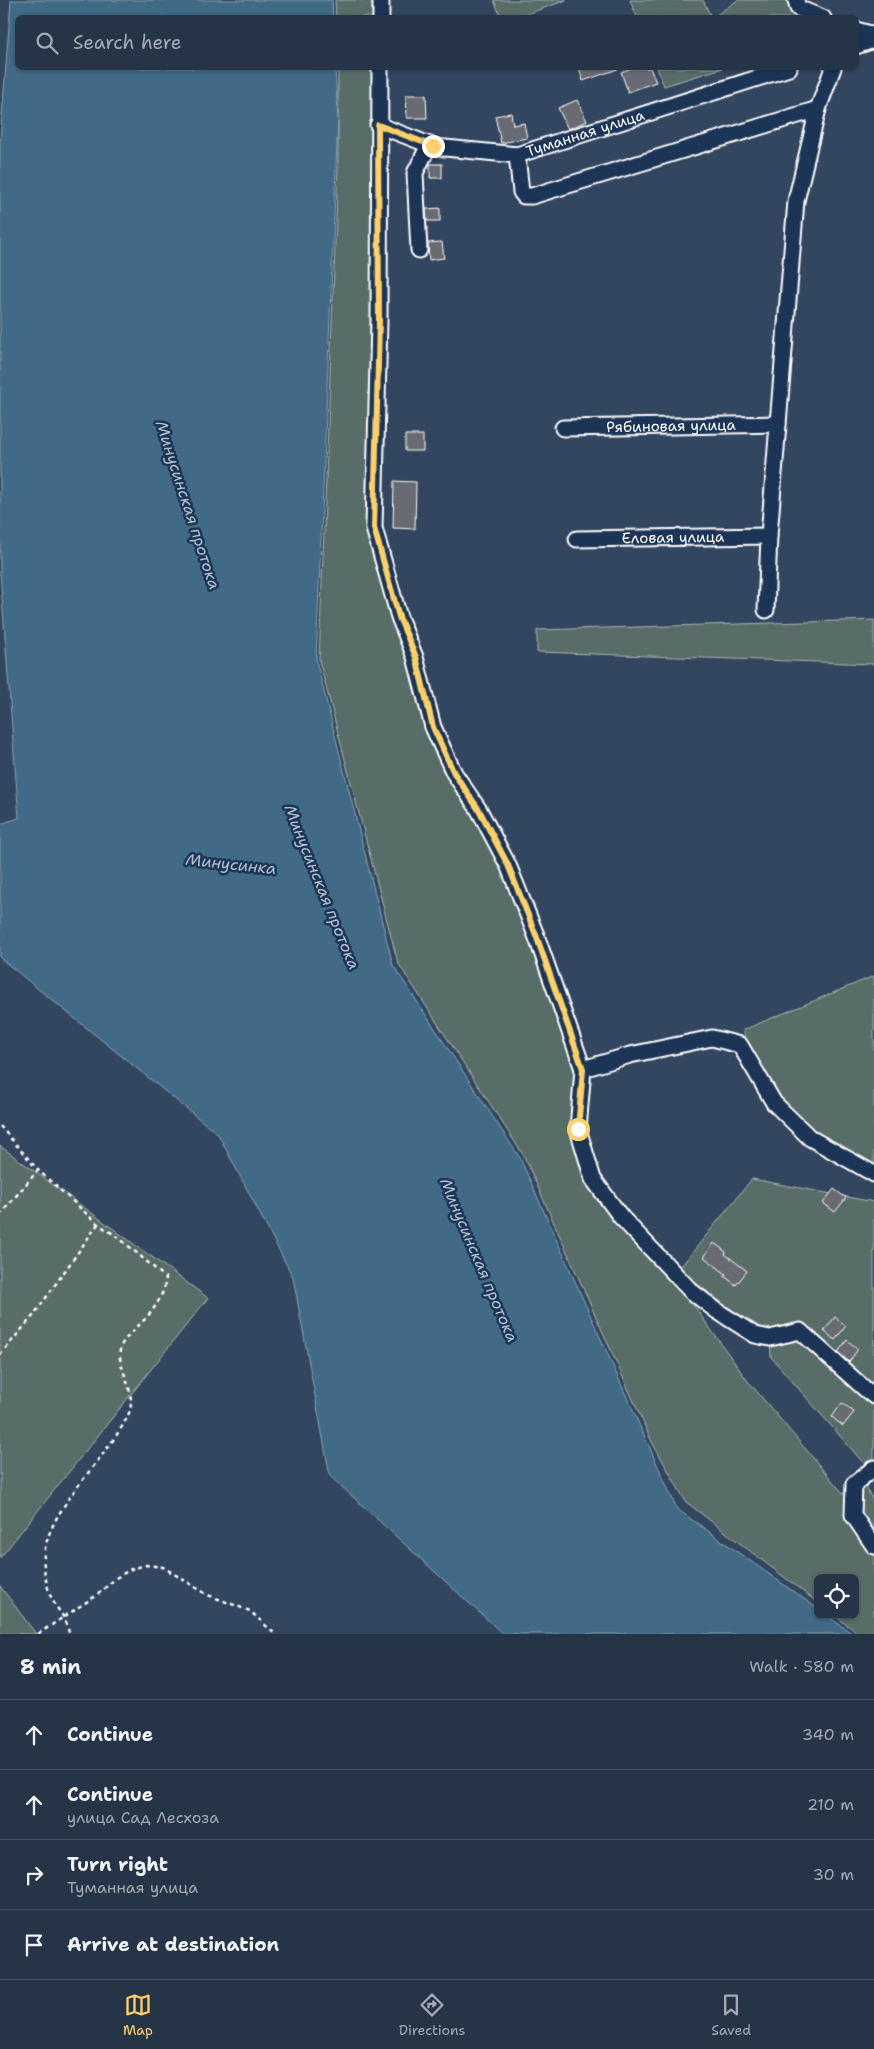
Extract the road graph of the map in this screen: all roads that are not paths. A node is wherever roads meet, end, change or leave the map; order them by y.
1 (381, 0) edge
2 (794, 3) edge
3 (381, 15) edge
4 (817, 15) edge
5 (859, 31) edge
6 (874, 35) edge
7 (874, 40) edge
8 (859, 45) edge
9 (380, 70) edge
10 (783, 70) edge
11 (832, 70) edge
12 (818, 109) junction
13 (378, 125) junction
14 (433, 146) junction
15 (517, 155) junction
16 (419, 250) dead end
17 (778, 424) junction
18 (563, 428) dead end
19 (769, 536) junction
20 (577, 539) dead end
21 (766, 610) dead end
22 (583, 1069) junction
23 (874, 1174) edge
24 (874, 1396) edge
25 (874, 1468) edge
26 (874, 1546) edge

1 - 3 street
2 - 4 street
5 - 6 street
7 - 8 street
9 - 13 street
10 - 15 street, Туманная улица
11 - 12 street
12 - 15 street
12 - 17 street
13 - 14 street, Туманная улица
13 - 22 street
14 - 15 street, Туманная улица
14 - 16 street
17 - 18 street, Рябиновая улица
17 - 19 street
19 - 20 street, Еловая улица
19 - 21 street
22 - 23 street
22 - 24 street
25 - 26 street

